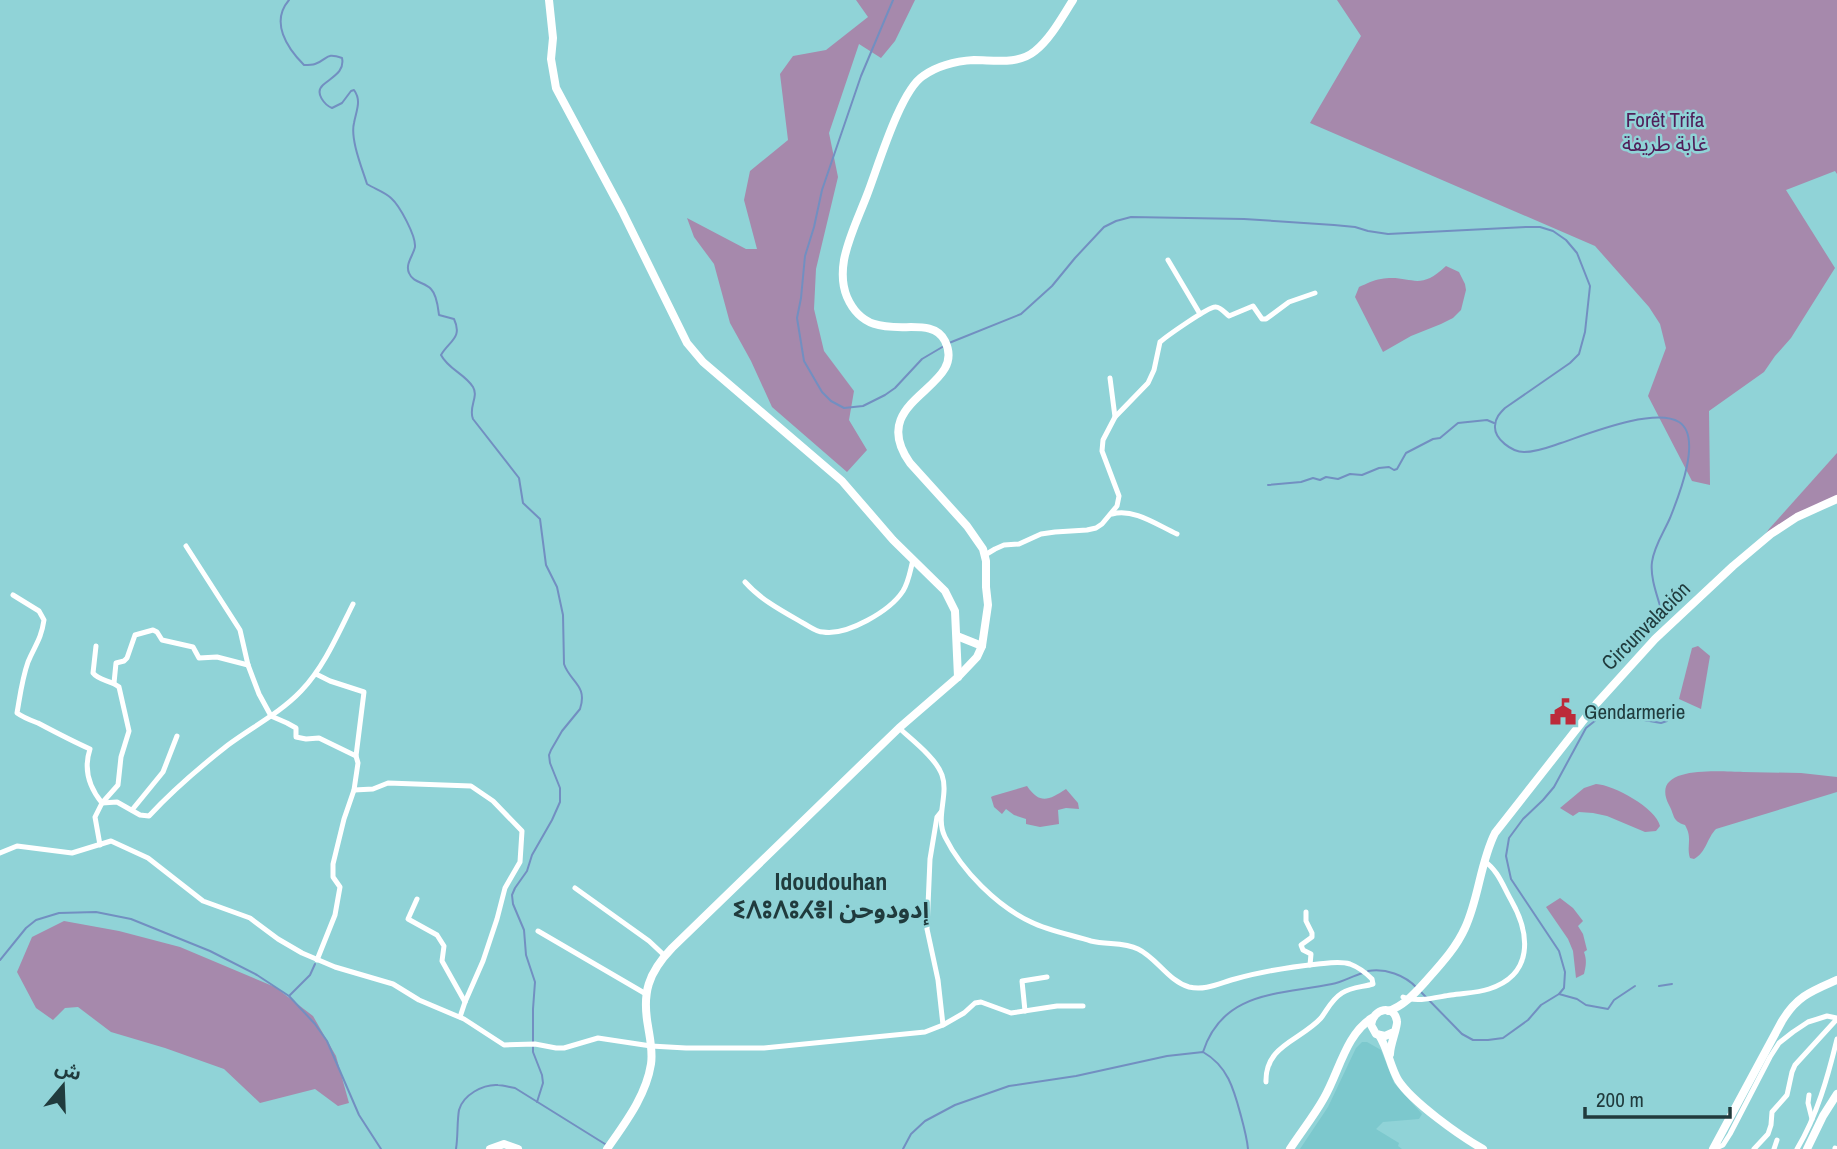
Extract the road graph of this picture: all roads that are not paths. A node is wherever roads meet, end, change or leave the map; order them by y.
1 (549, 0) edge
2 (1073, 0) edge
3 (1168, 260) dead end
4 (1315, 293) dead end
5 (1200, 314) junction
6 (1110, 378) dead end
7 (1115, 417) junction
8 (1837, 499) edge
9 (1109, 515) junction
10 (1177, 534) dead end
11 (186, 546) dead end
12 (985, 555) junction
13 (913, 560) junction
14 (746, 582) dead end
15 (13, 595) dead end
16 (353, 604) dead end
17 (957, 636) junction
18 (96, 646) dead end
19 (982, 646) junction
20 (248, 665) junction
21 (316, 674) junction
22 (958, 677) junction
23 (114, 683) junction
24 (271, 716) junction
25 (899, 727) junction
26 (177, 736) dead end
27 (356, 756) junction
28 (354, 790) junction
29 (102, 803) junction
30 (132, 810) junction
31 (941, 812) junction
32 (100, 845) junction
33 (0, 853) edge
34 (1484, 860) junction
35 (575, 888) dead end
36 (417, 899) dead end
37 (1306, 912) dead end
38 (538, 931) dead end
39 (665, 956) junction
40 (317, 960) junction
41 (1310, 965) junction
42 (1047, 977) dead end
43 (1837, 980) edge
44 (646, 994) junction
45 (465, 1002) junction
46 (1404, 1002) junction
47 (1083, 1006) dead end
48 (1026, 1011) junction
49 (1388, 1011) junction
50 (460, 1017) junction
51 (1372, 1018) junction
52 (1837, 1018) edge
53 (943, 1025) junction
54 (1395, 1028) junction
55 (1377, 1034) junction
56 (1837, 1039) edge
57 (651, 1045) junction
58 (1347, 1051) junction
59 (1390, 1057) junction
60 (1837, 1058) edge
61 (1830, 1067) junction
62 (1266, 1082) dead end
63 (1837, 1094) edge
64 (1809, 1095) dead end
65 (1812, 1118) junction
66 (1777, 1140) dead end
67 (490, 1149) edge
68 (518, 1149) edge
69 (607, 1149) edge
70 (1290, 1149) edge
71 (1483, 1149) edge
72 (1714, 1149) edge
73 (1754, 1149) edge
74 (1775, 1149) edge
75 (1797, 1149) edge
76 (1807, 1149) edge

1 - 13 street
2 - 12 street
3 - 5 street
4 - 5 street
5 - 7 street
6 - 7 street
7 - 9 street
8 - 34 street, Circunvalación
9 - 10 street
9 - 12 street
11 - 20 street
12 - 19 street
13 - 14 street
13 - 17 street
15 - 29 street
16 - 21 street
17 - 19 street
17 - 22 street
18 - 23 street
19 - 22 street
20 - 23 street
20 - 24 street
21 - 24 street
21 - 27 street
22 - 25 street
23 - 29 street
24 - 27 street
24 - 30 street
25 - 31 street
25 - 39 street
26 - 30 street
27 - 28 street
28 - 40 street
28 - 45 street
29 - 30 street
29 - 32 street
31 - 41 street
31 - 53 street
32 - 33 street
32 - 40 street
34 - 46 street, Circunvalación
34 - 46 street
35 - 39 street
36 - 45 street
37 - 41 street
38 - 44 street
39 - 44 street
40 - 50 street
41 - 62 street
42 - 48 street
43 - 72 street
44 - 57 street
45 - 50 street
46 - 49 street
46 - 54 street
47 - 48 street
48 - 53 street
49 - 51 street
49 - 54 street
50 - 57 street
51 - 55 street
51 - 58 street
52 - 72 street
52 - 73 street
53 - 57 street
54 - 55 street
54 - 59 street
55 - 58 street
55 - 59 street
56 - 61 street
57 - 69 street
58 - 70 street
59 - 71 street
60 - 61 street
61 - 65 street
63 - 76 street
64 - 65 street
65 - 75 street
66 - 74 street
67 - 68 street

